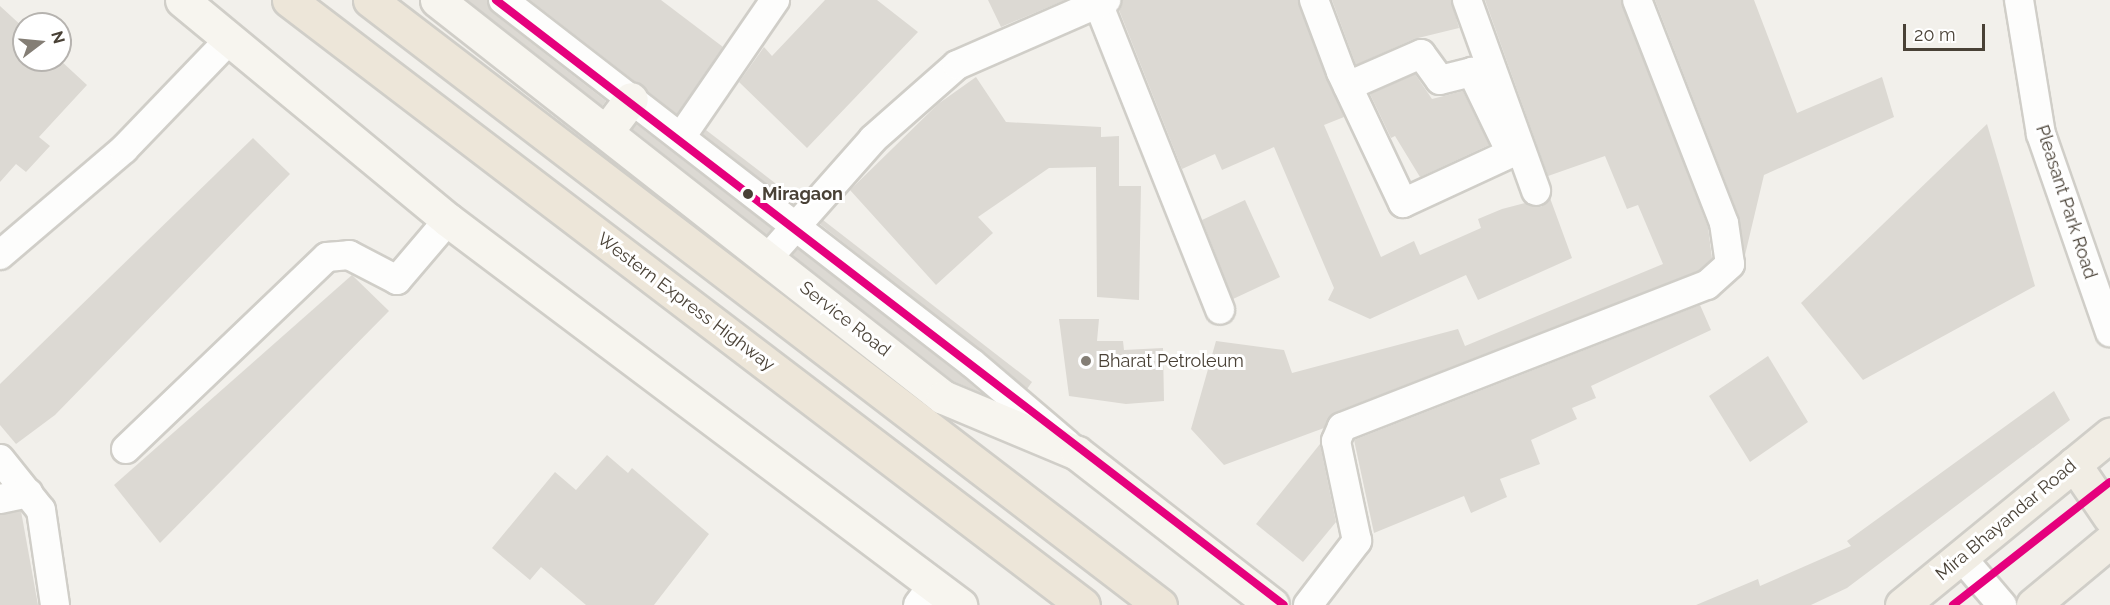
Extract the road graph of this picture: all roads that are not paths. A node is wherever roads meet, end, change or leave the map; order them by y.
1 (182, 0) edge
2 (289, 0) edge
3 (370, 0) edge
4 (437, 0) edge
5 (503, 0) edge
6 (775, 0) edge
7 (1314, 0) edge
8 (1467, 0) edge
9 (1637, 0) edge
10 (2019, 0) edge
11 (1102, 2) edge
12 (230, 39) junction
13 (1348, 86) junction
14 (631, 99) junction
15 (606, 132) junction
16 (681, 137) junction
17 (1536, 191) dead end
18 (448, 220) junction
19 (796, 225) junction
20 (0, 255) edge
21 (767, 259) junction
22 (1220, 310) dead end
23 (2110, 332) edge
24 (2110, 435) edge
25 (126, 449) dead end
26 (1077, 453) junction
27 (0, 459) edge
28 (2074, 464) junction
29 (28, 493) junction
30 (0, 499) edge
31 (2110, 517) edge
32 (2110, 542) edge
33 (1962, 558) junction
34 (926, 595) edge
35 (55, 605) edge
36 (960, 605) edge
37 (1083, 605) edge
38 (1160, 605) edge
39 (1272, 605) edge
40 (1308, 605) edge
41 (1902, 605) edge
42 (2002, 605) edge
43 (2033, 605) edge

1 - 12 main road
2 - 37 highway, Western Express Highway
3 - 38 highway
4 - 15 main road, Service Road
5 - 14 street
6 - 16 street
7 - 13 street
8 - 17 street
9 - 40 street
10 - 23 street, Pleasant Park Road
11 - 19 street
11 - 22 street
12 - 18 main road
12 - 20 street
13 - 13 street
14 - 15 main road
14 - 16 street
15 - 21 main road, Service Road
16 - 19 street
18 - 25 street
18 - 34 main road
19 - 21 street
19 - 26 street
21 - 26 main road, Service Road
24 - 28 main road, Mira Bhayandar Road
26 - 39 main road, Service Road
27 - 29 street
28 - 31 main road
28 - 33 main road, Mira Bhayandar Road
29 - 30 street
29 - 35 street
32 - 43 main road
33 - 41 main road, Mira Bhayandar Road
33 - 42 street
34 - 36 main road

